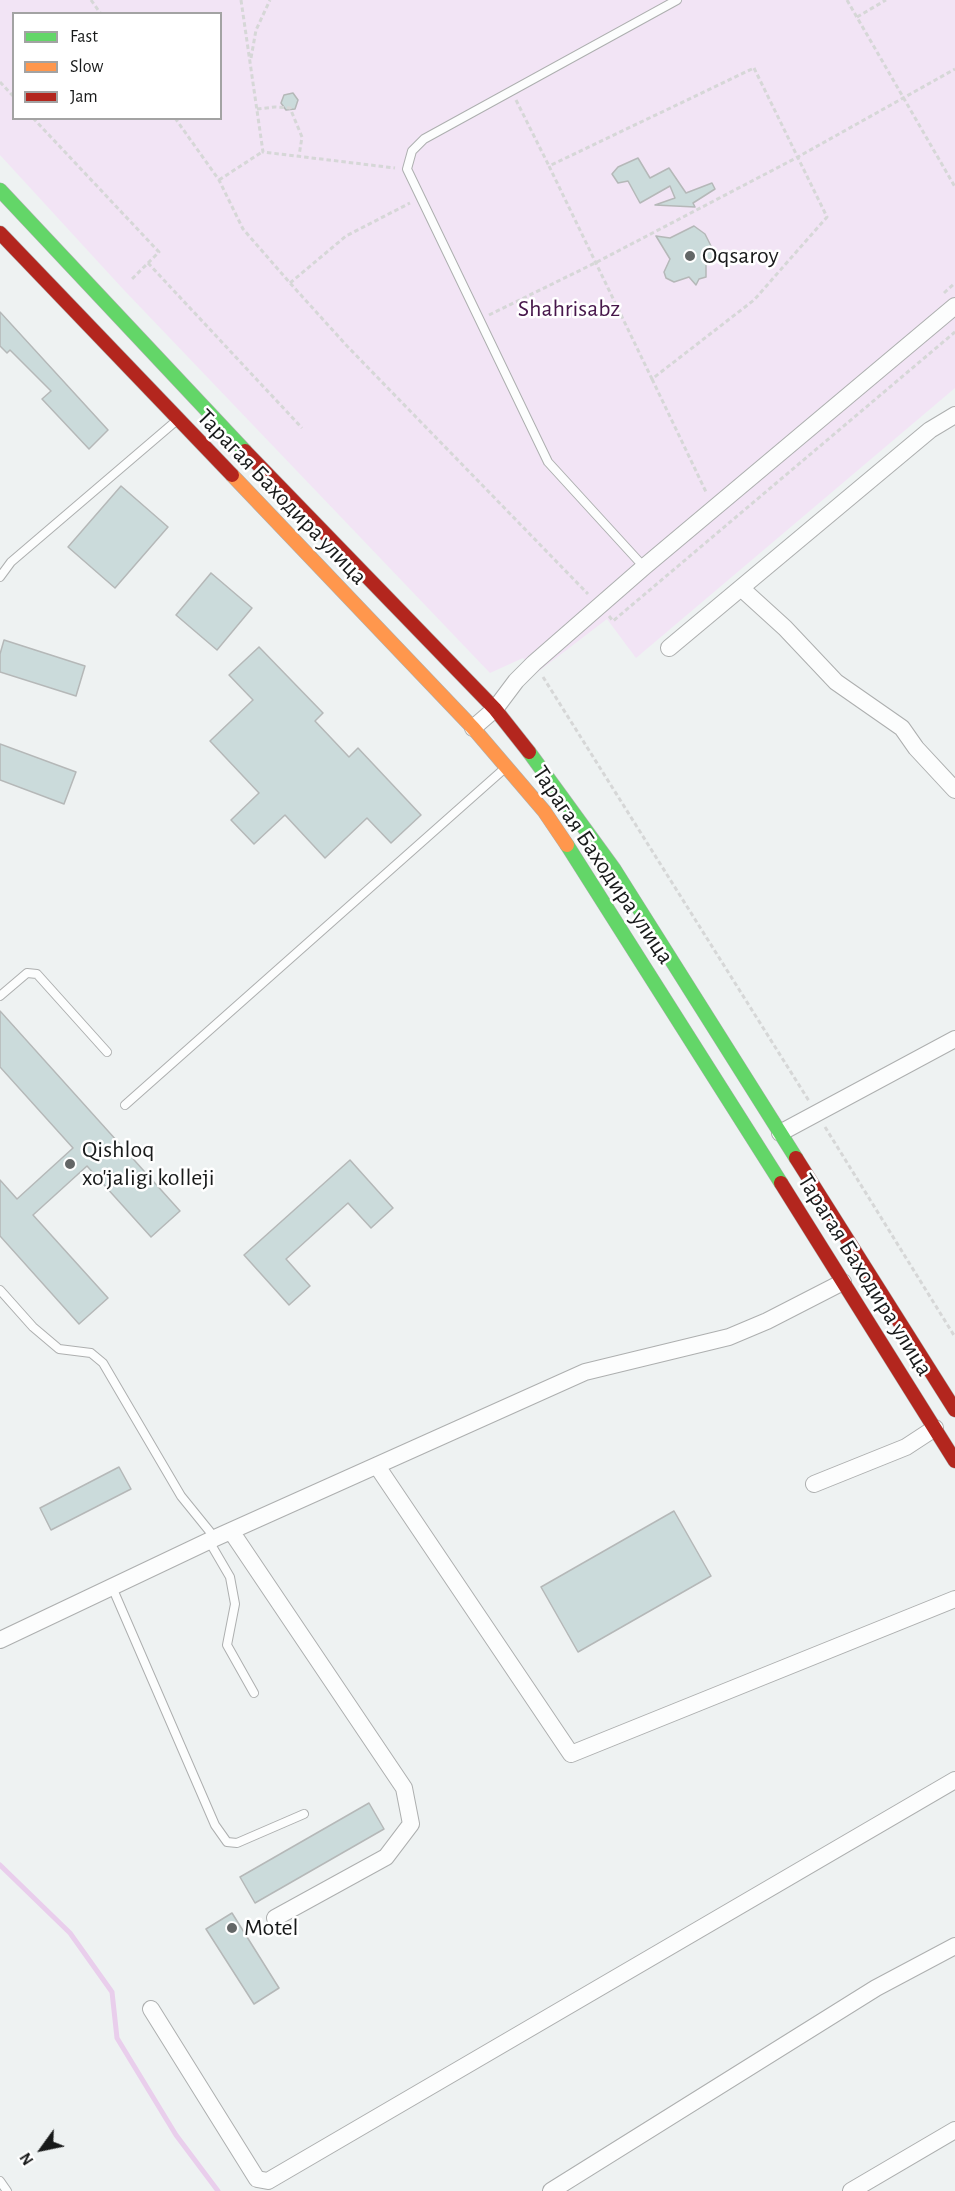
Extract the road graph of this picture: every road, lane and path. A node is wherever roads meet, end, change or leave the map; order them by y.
1 (241, 0) edge
2 (270, 0) edge
3 (677, 0) edge
4 (847, 0) edge
5 (886, 0) edge
6 (857, 17) junction
7 (250, 61) junction
8 (955, 69) edge
9 (0, 82) edge
10 (512, 90) junction
11 (12, 95) edge
12 (902, 98) junction
13 (257, 110) junction
14 (35, 120) edge
15 (176, 120) edge
16 (263, 152) junction
17 (299, 156) junction
18 (796, 158) junction
19 (549, 166) junction
20 (407, 169) junction
21 (955, 178) edge
22 (219, 180) junction
23 (950, 180) junction
24 (955, 187) edge
25 (0, 190) edge
26 (420, 198) junction
27 (0, 234) edge
28 (597, 262) junction
29 (148, 263) junction
30 (132, 279) dead end
31 (290, 283) junction
32 (955, 306) edge
33 (479, 320) junction
34 (955, 332) edge
35 (652, 379) junction
36 (955, 415) edge
37 (177, 420) junction
38 (302, 428) dead end
39 (713, 507) junction
40 (644, 567) junction
41 (0, 577) edge
42 (741, 588) junction
43 (600, 607) junction
44 (669, 648) dead end
45 (534, 663) junction
46 (495, 710) junction
47 (474, 728) junction
48 (507, 766) junction
49 (955, 790) edge
50 (0, 996) edge
51 (955, 1039) edge
52 (107, 1052) dead end
53 (125, 1105) dead end
54 (816, 1113) junction
55 (780, 1133) junction
56 (843, 1282) junction
57 (0, 1290) edge
58 (955, 1337) edge
59 (955, 1410) edge
60 (934, 1428) junction
61 (955, 1461) edge
62 (377, 1466) junction
63 (814, 1484) dead end
64 (231, 1531) junction
65 (212, 1540) junction
66 (112, 1587) junction
67 (955, 1599) edge
68 (0, 1640) edge
69 (254, 1693) dead end
70 (955, 1780) edge
71 (304, 1814) dead end
72 (275, 1918) dead end
73 (955, 1946) edge
74 (151, 2009) dead end
75 (955, 2130) edge
76 (0, 2181) edge
77 (7, 2191) edge
78 (551, 2191) edge
79 (851, 2191) edge

1 - 7 path
2 - 7 path
3 - 10 lane
4 - 6 path
5 - 6 path
6 - 12 path
7 - 13 path
8 - 12 path
9 - 11 path
10 - 19 path
10 - 20 lane
12 - 18 path
12 - 23 path
13 - 16 path
13 - 17 path
14 - 29 path
15 - 22 path
16 - 17 path
16 - 22 path
17 - 20 path
18 - 19 path
18 - 28 path
18 - 35 path
19 - 28 path
20 - 26 lane
21 - 23 path
22 - 31 path
23 - 24 path
25 - 46 main road, Тарагая Баходира улица
26 - 31 path
26 - 33 lane
27 - 37 main road, Тарагая Баходира улица
28 - 33 path
28 - 35 path
29 - 30 path
29 - 38 path
31 - 43 path
32 - 39 street
33 - 40 lane
34 - 43 path
35 - 39 path
36 - 42 street
37 - 41 lane
37 - 47 main road, Тарагая Баходира улица
39 - 40 street
40 - 43 street
42 - 44 street
42 - 49 street
43 - 45 street
45 - 46 street
45 - 54 path
46 - 47 street
46 - 55 main road, Тарагая Баходира улица
47 - 48 main road, Тарагая Баходира улица
48 - 53 lane
48 - 56 main road, Тарагая Баходира улица
50 - 52 lane
51 - 54 street
54 - 55 street
54 - 58 path
55 - 59 main road, Тарагая Баходира улица
56 - 60 main road, Тарагая Баходира улица
56 - 62 street
57 - 65 lane
60 - 61 main road, Тарагая Баходира улица
60 - 63 street
62 - 64 street
62 - 67 street
64 - 65 street
64 - 72 street
65 - 66 street
65 - 69 lane
66 - 68 street
66 - 71 lane
70 - 74 street
73 - 78 street
75 - 79 street
76 - 77 lane

